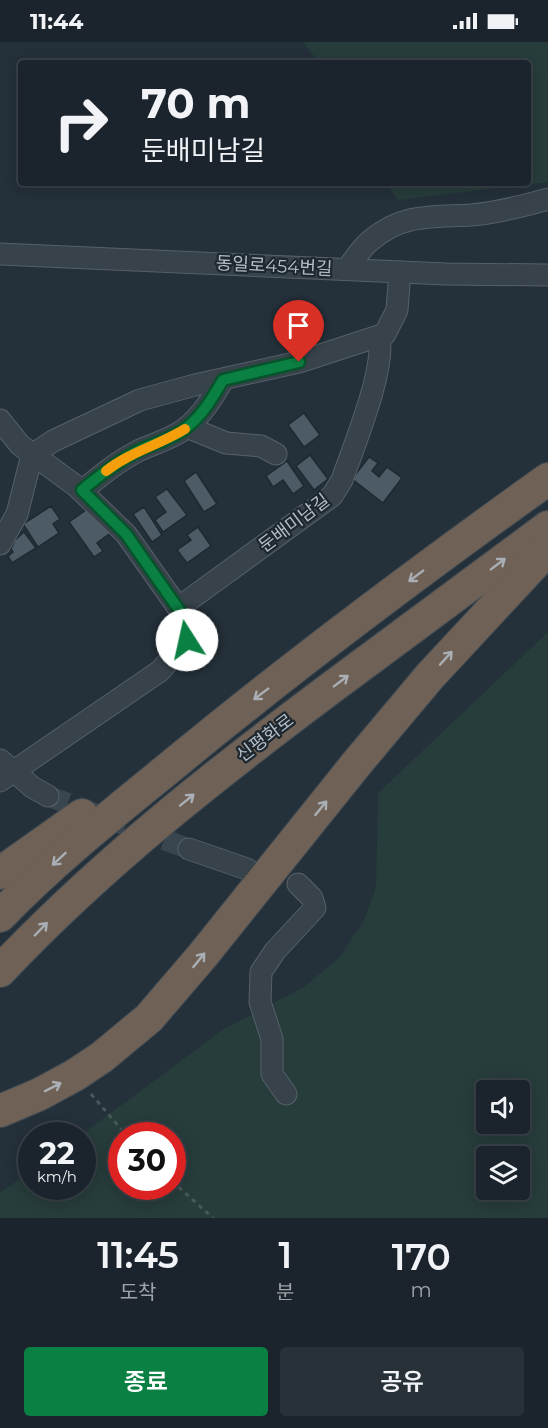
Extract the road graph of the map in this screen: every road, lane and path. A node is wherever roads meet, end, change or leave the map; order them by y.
1 (548, 198) edge
2 (0, 254) edge
3 (347, 269) junction
4 (400, 272) junction
5 (548, 274) edge
6 (379, 336) junction
7 (223, 380) junction
8 (0, 420) edge
9 (187, 428) junction
10 (276, 454) dead end
11 (32, 455) junction
12 (548, 479) edge
13 (82, 490) junction
14 (548, 527) edge
15 (0, 544) edge
16 (548, 549) edge
17 (178, 608) junction
18 (233, 715) junction
19 (5, 771) edge
20 (48, 796) tunnel mouth
21 (189, 849) tunnel mouth
22 (247, 869) dead end
23 (0, 873) edge
24 (298, 884) dead end
25 (0, 916) edge
26 (0, 971) edge
27 (75, 1075) junction
28 (286, 1094) dead end
29 (0, 1111) edge
30 (115, 1122) edge
31 (186, 1194) edge
32 (213, 1218) edge

1 - 3 street
2 - 3 street, 동일로454번길
3 - 4 street, 동일로454번길
4 - 5 street, 동일로454번길
4 - 6 street
6 - 7 street
6 - 17 street, 둔배미남길
7 - 9 street
7 - 11 street
8 - 11 street
9 - 10 street
9 - 13 street
11 - 13 street
11 - 15 street
12 -> 18 highway, 신평화로
13 - 17 street
26 -> 14 highway, 신평화로
27 -> 16 highway
17 - 19 street
18 - 23 highway
18 -> 25 highway, 신평화로
19 - 20 street
21 - 22 street
24 - 28 street
29 -> 27 highway
27 - 30 path
31 - 32 path

